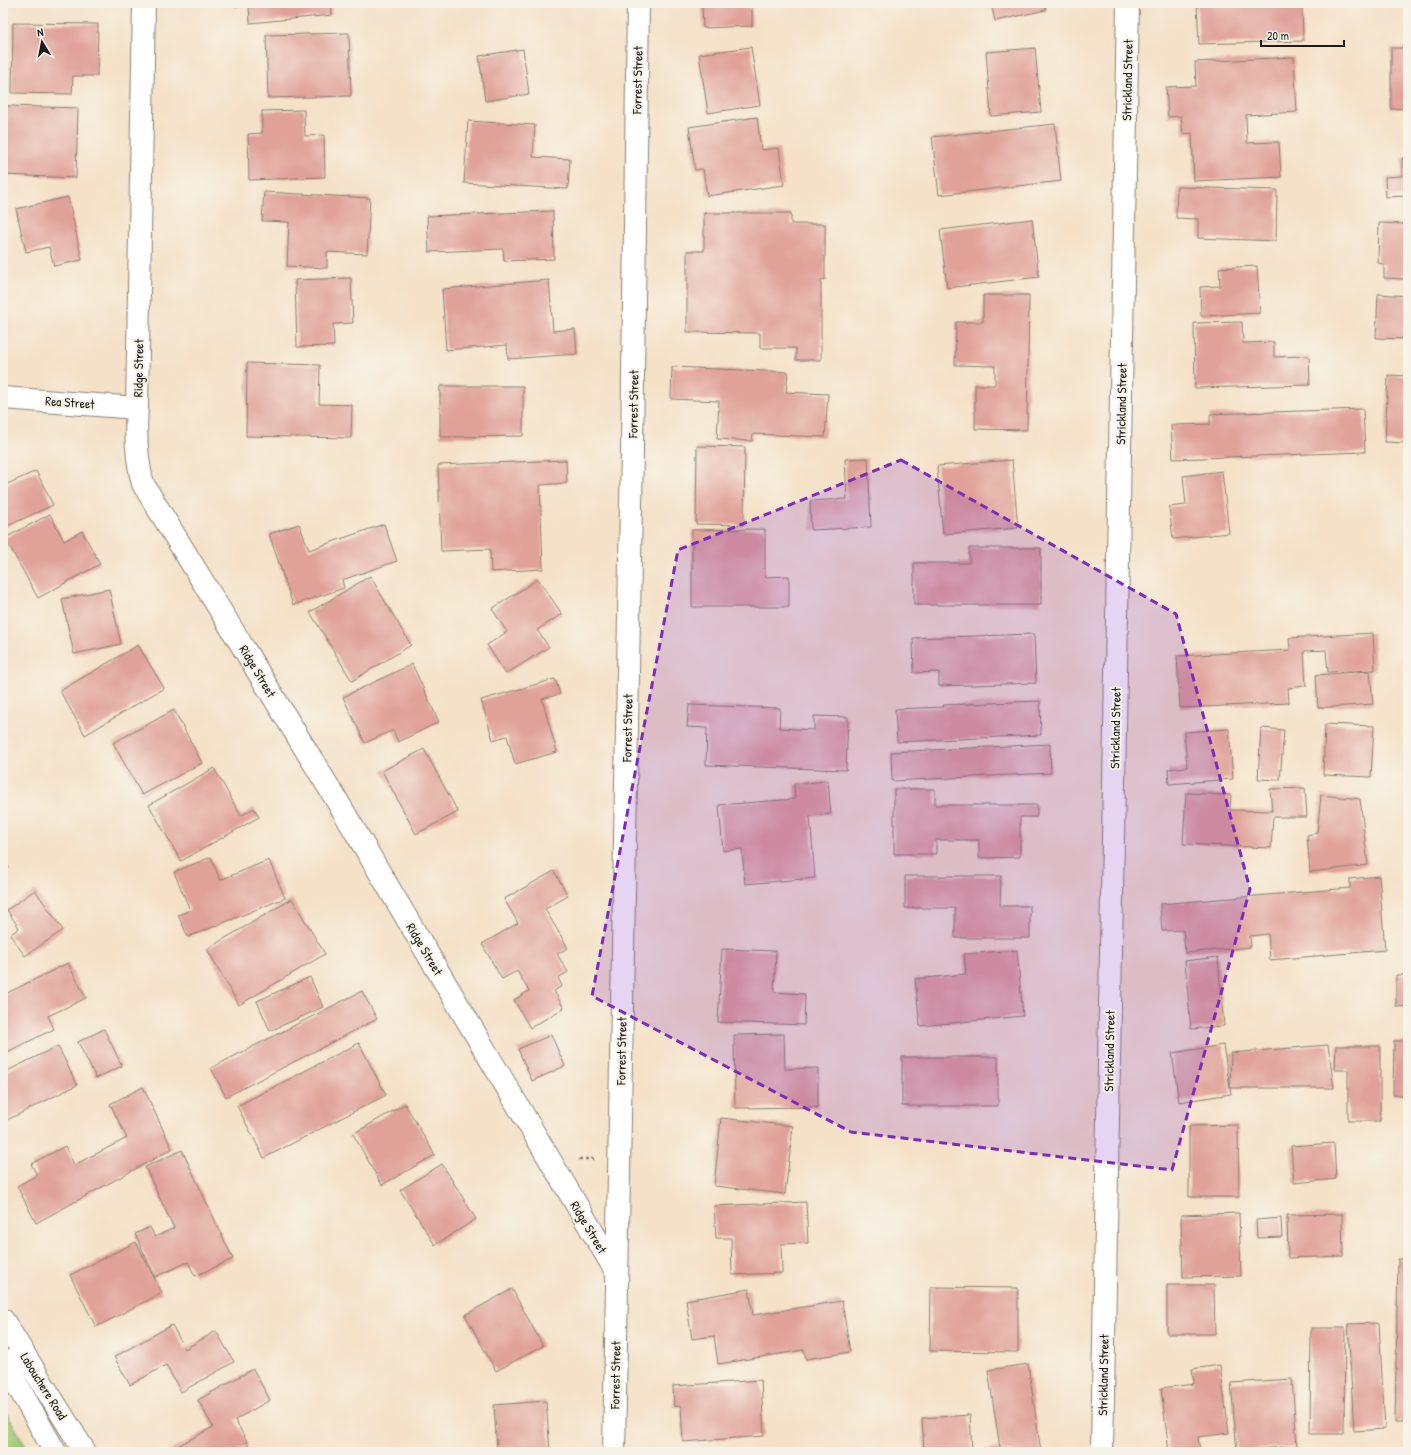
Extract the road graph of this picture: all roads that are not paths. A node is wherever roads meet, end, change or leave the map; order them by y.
1 (144, 3) edge
2 (638, 3) edge
3 (1128, 3) edge
4 (3, 398) edge
5 (137, 408) junction
6 (617, 1273) junction
7 (3, 1320) edge
8 (3, 1360) edge
9 (55, 1452) edge
10 (85, 1452) edge
11 (614, 1452) edge
12 (1102, 1452) edge

1 - 5 street, Ridge Street
2 - 6 street, Forrest Street
3 - 12 street, Strickland Street
4 - 5 street, Rea Street
5 - 6 street, Ridge Street
6 - 11 street, Forrest Street
7 - 10 street, Labouchere Road
8 - 9 street, Labouchere Road

